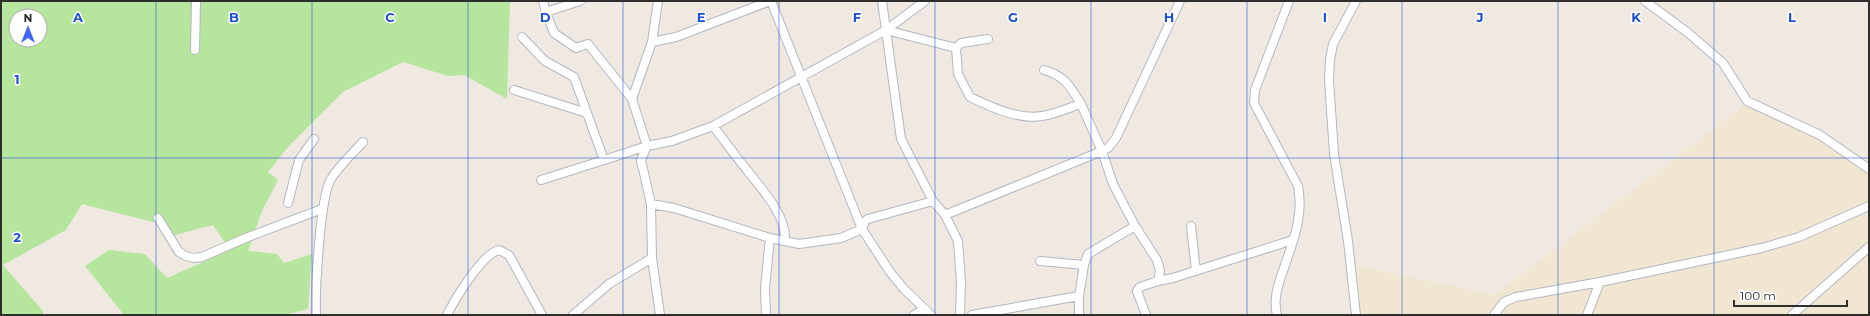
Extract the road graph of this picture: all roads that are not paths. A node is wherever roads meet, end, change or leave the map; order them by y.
1 (196, 1) edge
2 (543, 1) edge
3 (580, 1) edge
4 (658, 1) edge
5 (771, 1) edge
6 (882, 1) edge
7 (925, 1) edge
8 (1180, 1) edge
9 (1289, 1) edge
10 (1356, 1) edge
11 (1645, 1) edge
12 (546, 12) junction
13 (886, 30) junction
14 (522, 37) dead end
15 (988, 39) dead end
16 (652, 42) junction
17 (956, 48) junction
18 (195, 50) dead end
19 (1044, 70) dead end
20 (801, 76) junction
21 (514, 90) dead end
22 (632, 99) junction
23 (1081, 104) junction
24 (587, 113) junction
25 (713, 126) junction
26 (314, 139) dead end
27 (363, 142) dead end
28 (647, 146) junction
29 (1102, 150) junction
30 (604, 160) junction
31 (1869, 169) edge
32 (541, 180) dead end
33 (933, 201) junction
34 (288, 203) dead end
35 (651, 204) junction
36 (1869, 206) edge
37 (322, 209) junction
38 (945, 215) junction
39 (158, 218) dead end
40 (1135, 226) junction
41 (1191, 226) dead end
42 (862, 229) junction
43 (770, 238) junction
44 (1293, 240) junction
45 (784, 242) junction
46 (1869, 246) edge
47 (652, 258) junction
48 (1040, 261) dead end
49 (1084, 265) junction
50 (1196, 271) junction
51 (1158, 281) junction
52 (1600, 282) junction
53 (1079, 296) junction
54 (928, 312) edge
55 (316, 315) edge
56 (447, 315) edge
57 (542, 315) edge
58 (573, 315) edge
59 (660, 315) edge
60 (766, 315) edge
61 (914, 315) edge
62 (960, 315) edge
63 (972, 315) edge
64 (1079, 315) edge
65 (1146, 315) edge
66 (1277, 315) edge
67 (1356, 315) edge
68 (1494, 315) edge
69 (1587, 315) edge
70 (1792, 315) edge

1 - 18 street
2 - 12 street
3 - 12 street
4 - 16 street
5 - 16 street
5 - 20 street
6 - 13 street
7 - 13 street
8 - 29 street
9 - 44 street
10 - 67 street
11 - 31 street
12 - 22 street
13 - 17 street
13 - 20 street
13 - 33 street
14 - 24 street
15 - 17 street
16 - 22 street
17 - 23 street
19 - 23 street
20 - 25 street
20 - 42 street
21 - 24 street
22 - 28 street
23 - 29 street
24 - 30 street
25 - 28 street
25 - 45 street
26 - 34 street
27 - 37 street
28 - 30 street
28 - 35 street
29 - 38 street
29 - 40 street
30 - 32 street
33 - 38 street
33 - 42 street
35 - 43 street
35 - 47 street
36 - 52 street
37 - 39 street
37 - 55 street
38 - 62 street
40 - 49 street
40 - 51 street
41 - 50 street
42 - 45 street
42 - 54 street
43 - 45 street
43 - 60 street
44 - 50 street
44 - 66 street
46 - 70 street
47 - 58 street
47 - 59 street
48 - 49 street
49 - 53 street
50 - 51 street
51 - 65 street
52 - 68 street
52 - 69 street
53 - 63 street
53 - 64 street
54 - 61 street
56 - 57 street

